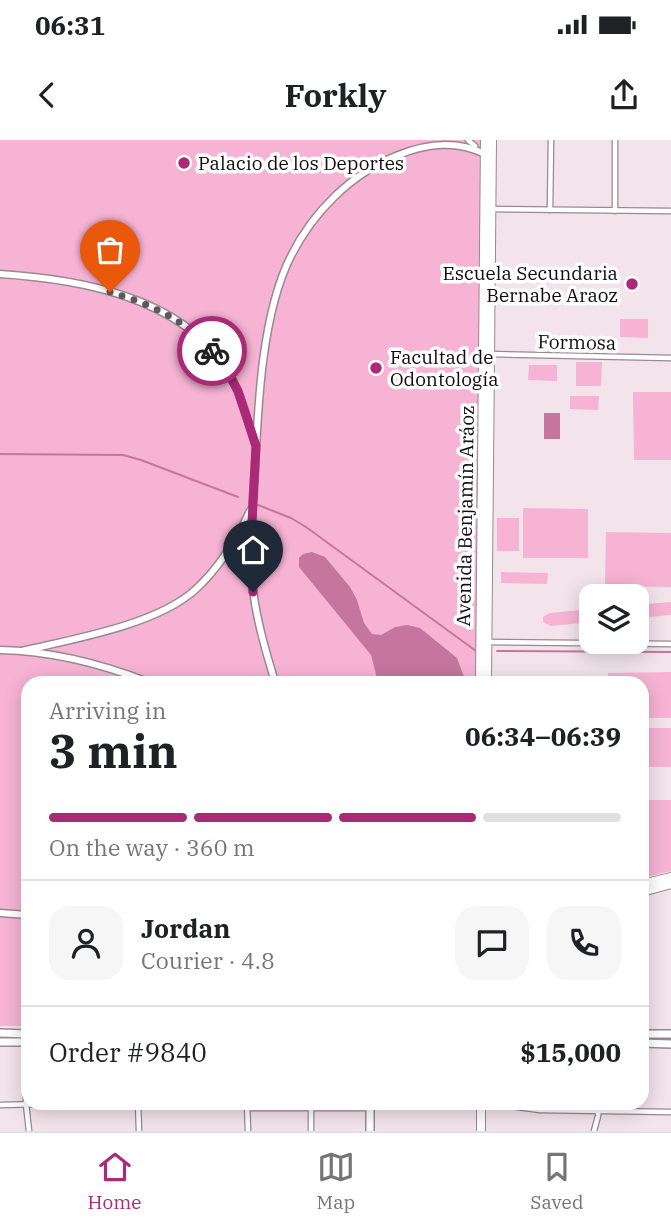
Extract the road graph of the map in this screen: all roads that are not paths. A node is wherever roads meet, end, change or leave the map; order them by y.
1 (431, 140) edge
2 (468, 140) edge
3 (485, 140) edge
4 (492, 140) edge
5 (551, 140) edge
6 (615, 140) edge
7 (424, 146) junction
8 (475, 146) junction
9 (485, 154) junction
10 (491, 209) junction
11 (550, 210) junction
12 (615, 211) junction
13 (671, 211) edge
14 (0, 274) edge
15 (486, 354) junction
16 (671, 358) edge
17 (256, 446) junction
18 (252, 506) junction
19 (483, 642) junction
20 (671, 644) edge
21 (0, 650) edge
22 (22, 650) junction
23 (131, 676) edge
24 (273, 676) edge
25 (480, 676) edge
26 (486, 676) edge
27 (671, 877) edge
28 (649, 882) edge
29 (671, 884) edge
30 (649, 889) edge
31 (0, 913) edge
32 (21, 915) edge
33 (0, 1033) edge
34 (649, 1034) edge
35 (671, 1034) edge
36 (21, 1037) edge
37 (21, 1039) edge
38 (0, 1041) edge
39 (649, 1043) edge
40 (671, 1044) edge
41 (21, 1104) edge
42 (0, 1105) edge
43 (27, 1110) edge
44 (138, 1110) edge
45 (247, 1110) edge
46 (311, 1110) edge
47 (370, 1110) edge
48 (481, 1110) edge
49 (540, 1110) edge
50 (599, 1111) junction
51 (671, 1112) edge
52 (29, 1131) edge
53 (139, 1131) edge
54 (248, 1131) edge
55 (311, 1131) edge
56 (369, 1131) edge
57 (481, 1131) edge
58 (594, 1131) edge

1 - 7 street
2 - 8 street
3 - 9 main road, Avenida Benjamín Aráoz
4 - 10 main road, Avenida Benjamín Aráoz
5 - 11 street
6 - 12 street
7 - 8 street
7 - 17 street
8 - 9 street
9 - 15 main road, Avenida Benjamín Aráoz
10 - 11 street
10 - 15 main road, Avenida Benjamín Aráoz
11 - 12 street
12 - 13 street
14 - 17 street
15 - 16 street, Formosa
15 - 19 main road, Avenida Benjamín Aráoz
17 - 18 street
18 - 22 street
18 - 24 street
19 - 20 street
19 - 25 main road, Avenida Benjamín Aráoz
19 - 26 main road, Avenida Benjamín Aráoz
21 - 22 street
22 - 23 street
27 - 28 main road
29 - 30 main road
31 - 32 street
33 - 36 main road
34 - 35 main road
37 - 38 main road
39 - 40 main road
41 - 42 street
43 - 52 street
44 - 53 street
45 - 54 street
46 - 55 street
47 - 56 main road
48 - 57 main road
49 - 50 street
50 - 51 street
50 - 58 street

